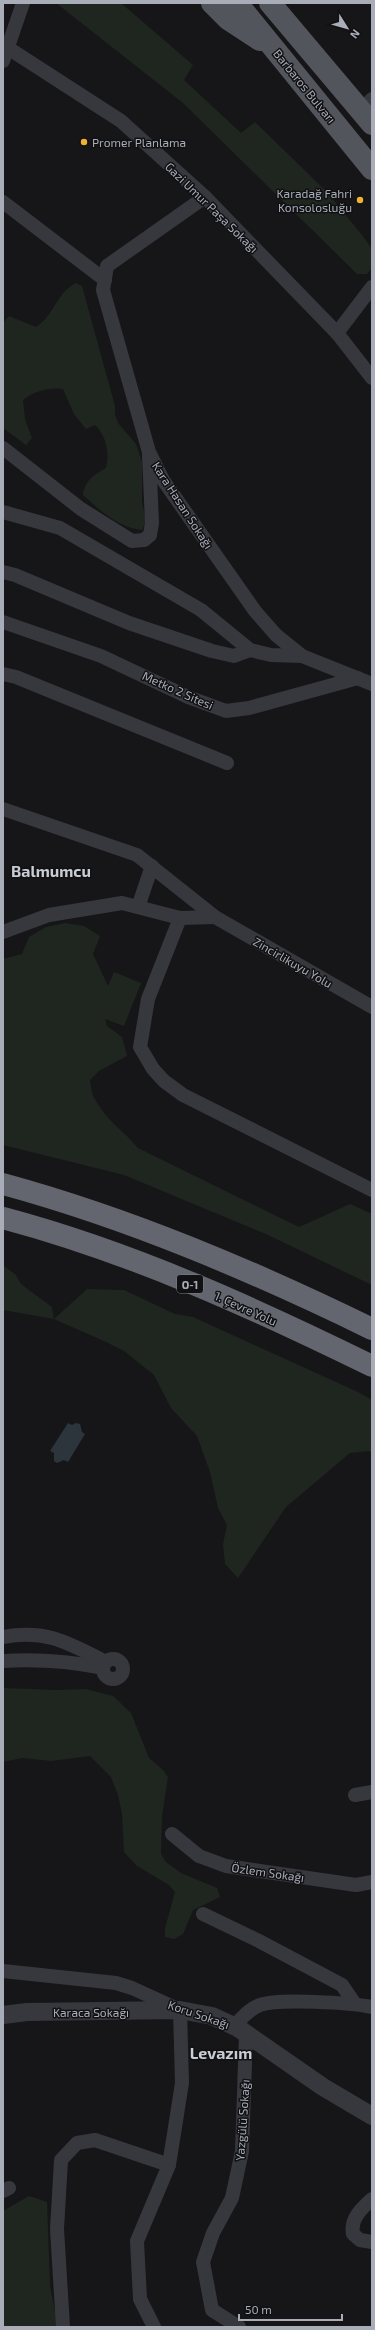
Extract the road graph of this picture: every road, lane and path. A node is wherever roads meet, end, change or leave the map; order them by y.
1 (23, 3) edge
2 (212, 3) edge
3 (242, 6) edge
4 (275, 7) edge
5 (274, 48) junction
6 (5, 55) edge
7 (368, 111) edge
8 (372, 169) edge
9 (205, 197) junction
10 (3, 202) edge
11 (105, 280) junction
12 (372, 287) edge
13 (336, 333) junction
14 (372, 378) edge
15 (3, 448) edge
16 (149, 452) junction
17 (3, 512) edge
18 (3, 572) edge
19 (3, 622) edge
20 (250, 650) junction
21 (302, 656) junction
22 (3, 674) edge
23 (358, 678) junction
24 (372, 684) edge
25 (227, 763) dead end
26 (3, 809) edge
27 (152, 866) junction
28 (138, 907) junction
29 (180, 918) junction
30 (215, 918) junction
31 (3, 932) edge
32 (372, 1007) edge
33 (3, 1184) edge
34 (372, 1190) edge
35 (3, 1218) edge
36 (372, 1329) edge
37 (372, 1366) edge
38 (3, 1637) edge
39 (3, 1661) edge
40 (372, 1792) edge
41 (355, 1795) dead end
42 (172, 1834) dead end
43 (372, 1882) edge
44 (203, 1914) dead end
45 (3, 1971) edge
46 (355, 2004) junction
47 (372, 2007) edge
48 (180, 2010) junction
49 (3, 2015) edge
50 (240, 2030) junction
51 (372, 2116) edge
52 (169, 2165) junction
53 (372, 2199) edge
54 (372, 2242) edge
55 (63, 2327) edge
56 (154, 2327) edge
57 (239, 2327) edge

1 - 6 street
2 - 5 main road
3 - 5 main road, Barbaros Bulvarı
4 - 7 main road
5 - 8 main road, Barbaros Bulvarı
6 - 9 street, Gazi Umur Paşa Sokağı
9 - 11 street, Kara Hasan Sokağı
9 - 13 street, Gazi Umur Paşa Sokağı
10 - 11 street
11 - 16 street, Kara Hasan Sokağı
12 - 13 street
13 - 14 street, Gazi Umur Paşa Sokağı
15 - 16 street
16 - 21 street, Kara Hasan Sokağı
17 - 20 street
18 - 20 street
19 - 23 street, Metko 2 Sitesi
20 - 21 street
21 - 23 street
22 - 25 street
23 - 24 street
26 - 27 street, Zincirlikuyu Yolu
27 - 28 street
27 - 30 street, Zincirlikuyu Yolu
28 - 29 street
28 - 31 street
29 - 30 street
29 - 34 street
30 - 32 street, Zincirlikuyu Yolu
33 - 36 highway
35 - 37 highway, 1. Çevre Yolu / O-1
38 - 39 street
40 - 41 street
42 - 43 street, Özlem Sokağı
44 - 46 street
45 - 48 street, Koru Sokağı
46 - 47 street
46 - 50 street
48 - 49 street, Karaca Sokağı
48 - 50 street, Koru Sokağı
48 - 52 street
50 - 51 street, Koru Sokağı
50 - 57 street, Yazgülü Sokağı
52 - 55 street
52 - 56 street
53 - 54 street

